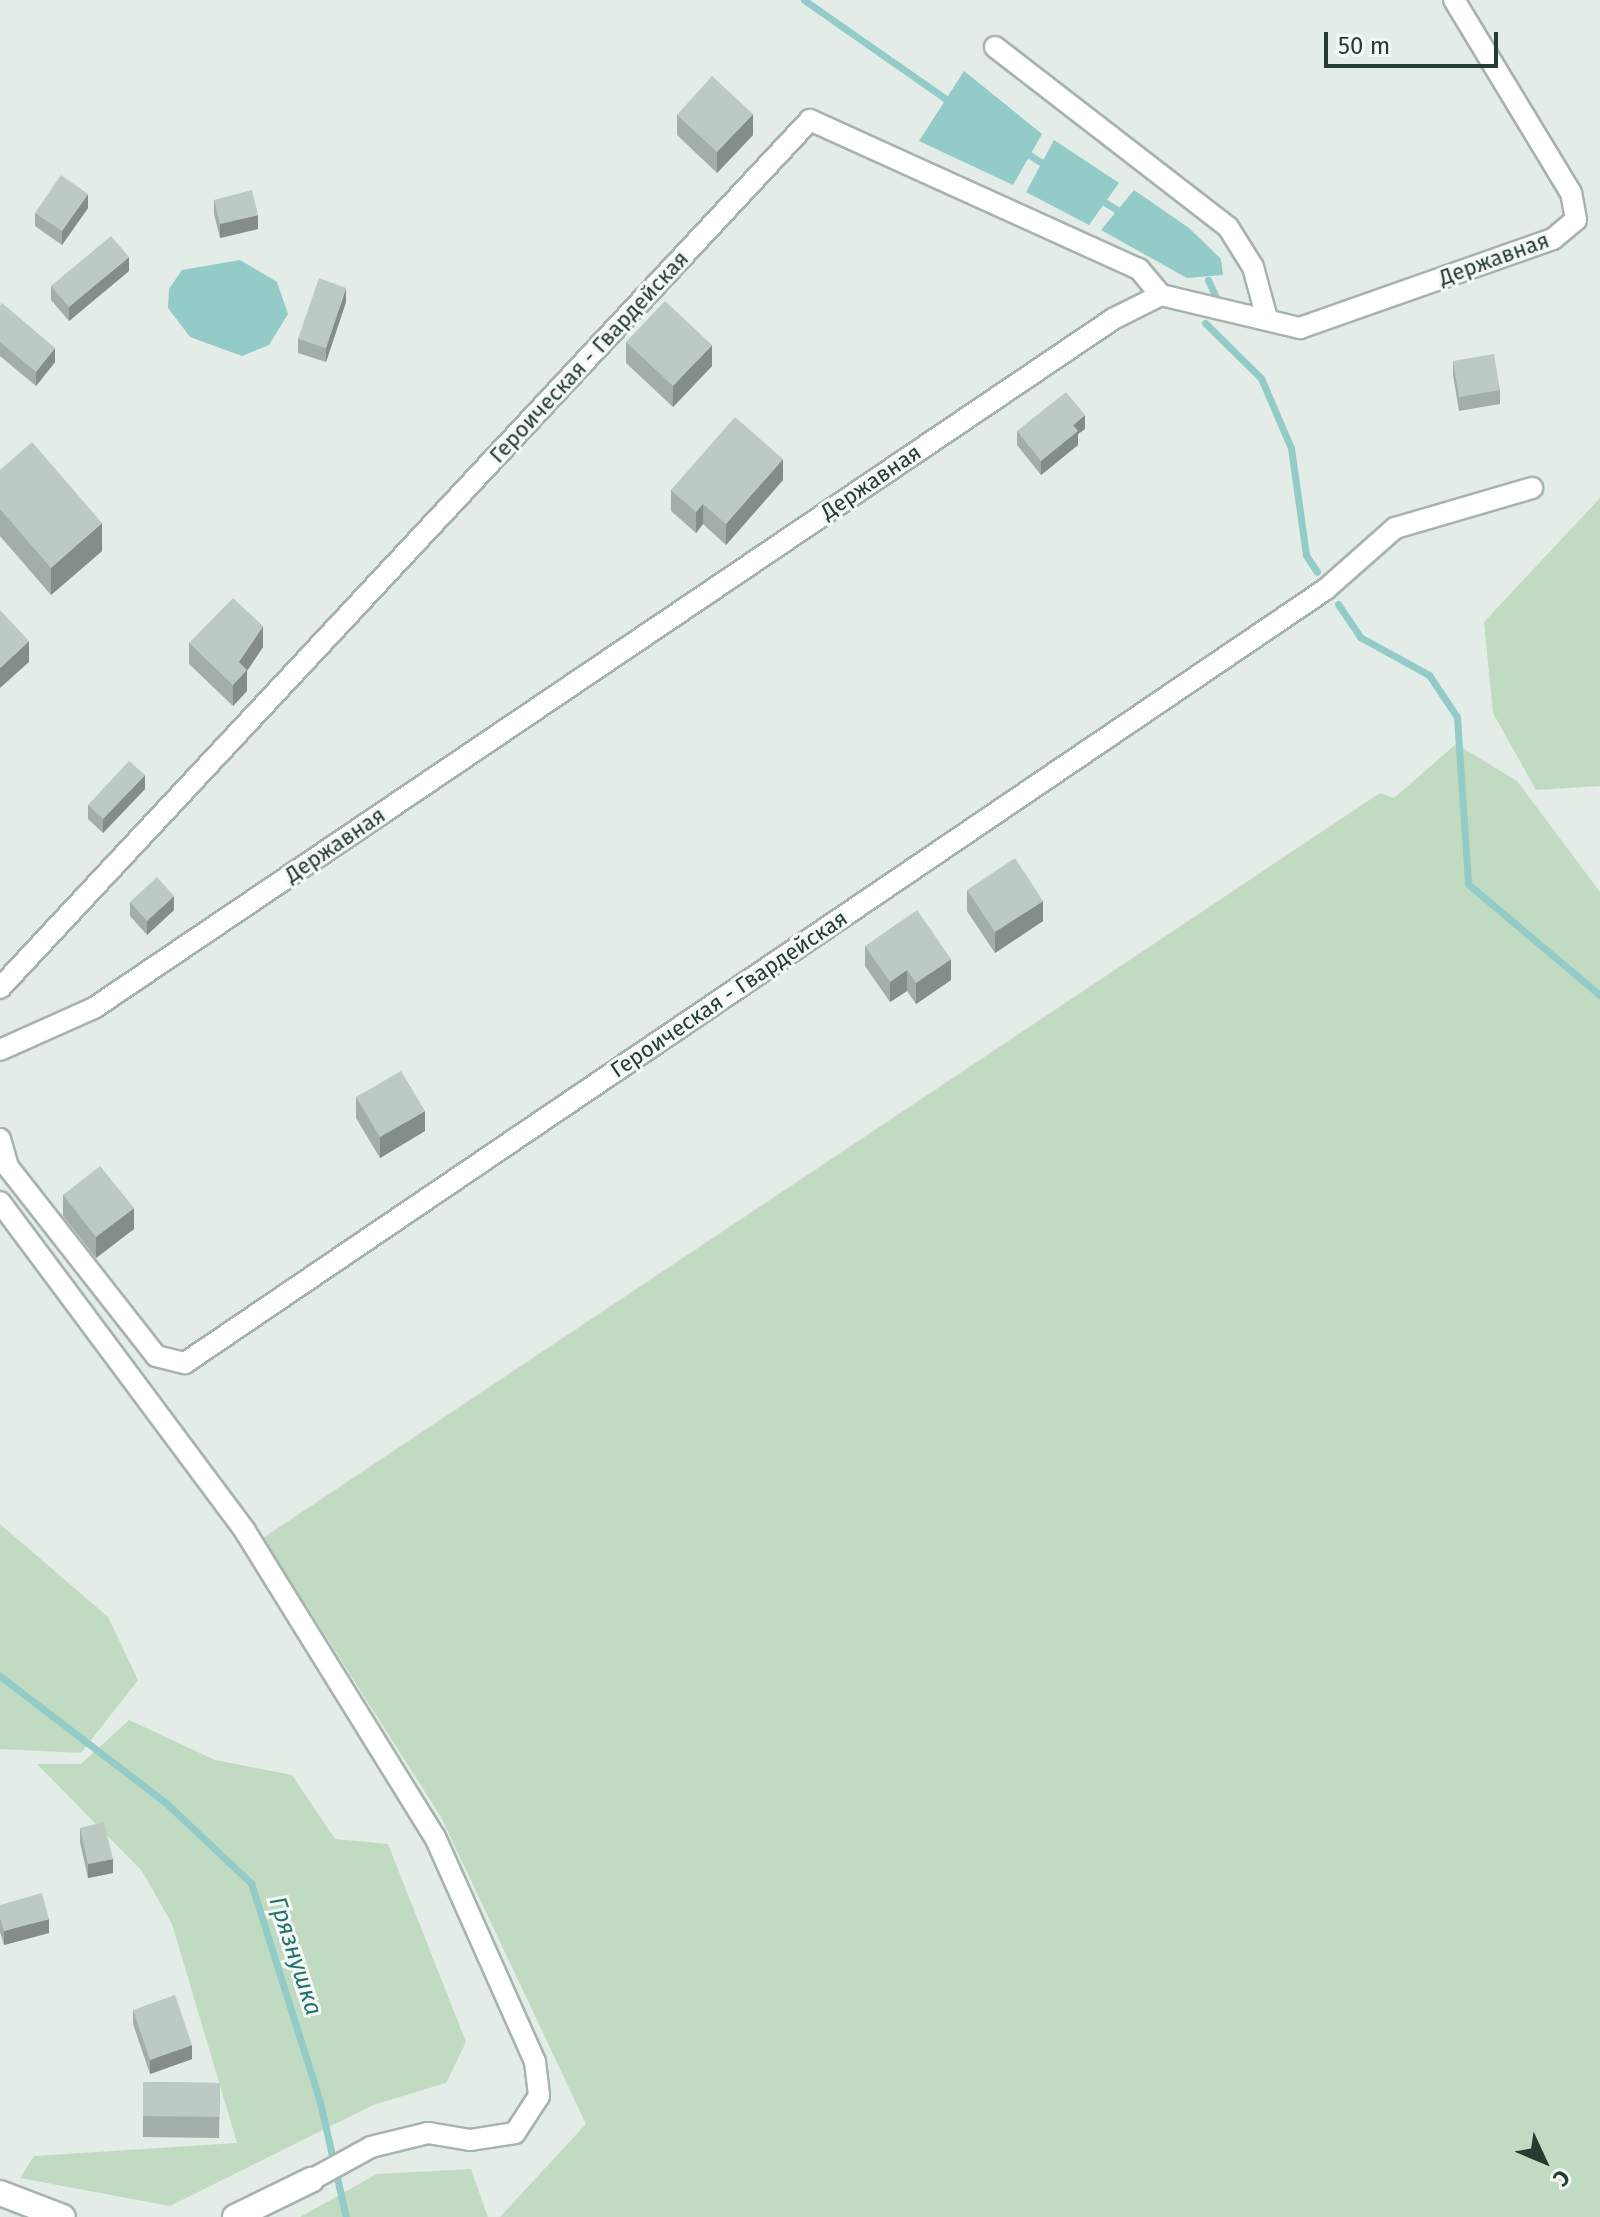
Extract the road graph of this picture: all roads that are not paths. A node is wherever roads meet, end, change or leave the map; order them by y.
1 (1454, 0) edge
2 (995, 47) dead end
3 (1161, 295) junction
4 (1266, 315) junction
5 (1532, 488) dead end
6 (0, 988) edge
7 (0, 1050) edge
8 (0, 1139) edge
9 (0, 1202) edge
10 (311, 2180) joint
11 (0, 2193) edge
12 (63, 2217) edge
13 (235, 2217) edge

1 - 4 street, Державная
2 - 4 street
3 - 4 street, Державная
3 - 6 street, Героическая - Гвардейская
3 - 7 street, Державная
5 - 8 street, Героическая - Гвардейская
9 - 10 street
10 - 13 street
11 - 12 street

